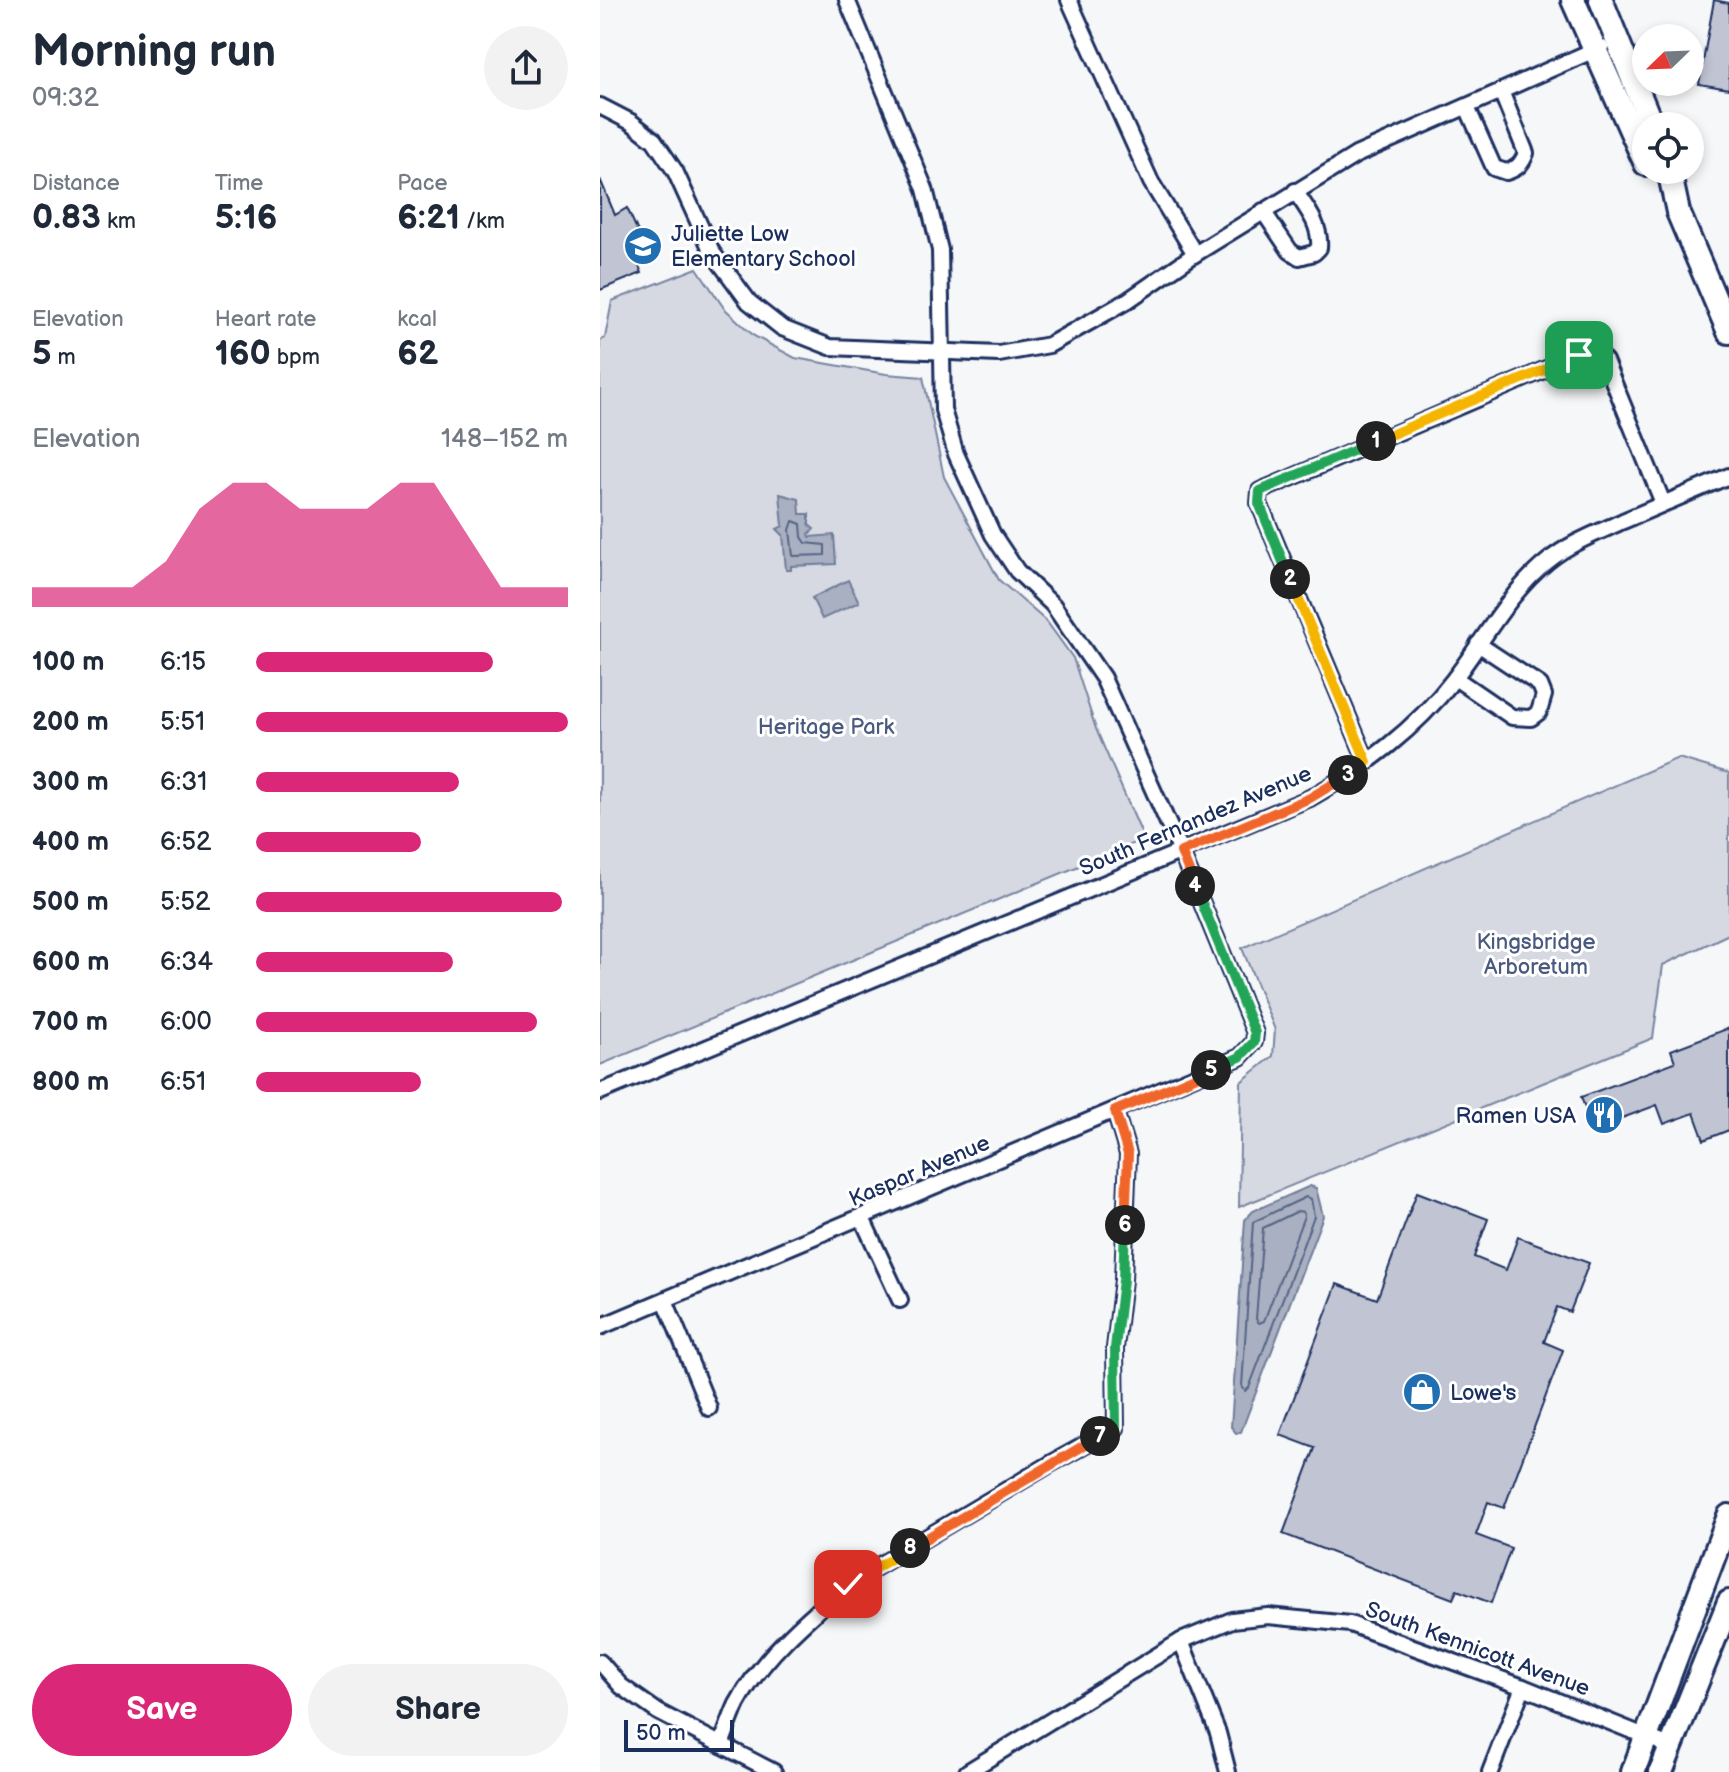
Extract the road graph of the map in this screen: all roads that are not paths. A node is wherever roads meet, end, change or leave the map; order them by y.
1 (847, 0) edge
2 (1069, 0) edge
3 (1573, 0) edge
4 (1601, 0) edge
5 (1617, 40) junction
6 (1594, 50) junction
7 (1501, 91) junction
8 (600, 106) edge
9 (1467, 107) junction
10 (1646, 112) edge
11 (1632, 133) edge
12 (1659, 184) edge
13 (1672, 184) edge
14 (1295, 191) junction
15 (1263, 211) junction
16 (1678, 212) junction
17 (1195, 254) junction
18 (1729, 332) edge
19 (942, 353) junction
20 (1729, 476) edge
21 (1663, 503) junction
22 (1478, 644) junction
23 (1455, 678) junction
24 (1367, 762) junction
25 (1181, 852) junction
26 (600, 1092) edge
27 (1115, 1111) junction
28 (862, 1218) junction
29 (665, 1300) junction
30 (900, 1300) dead end
31 (600, 1327) edge
32 (709, 1408) dead end
33 (1729, 1516) edge
34 (1729, 1602) edge
35 (1181, 1641) junction
36 (600, 1662) edge
37 (1523, 1687) junction
38 (1647, 1735) junction
39 (721, 1745) junction
40 (1672, 1747) junction
41 (774, 1772) edge
42 (967, 1772) edge
43 (1228, 1772) edge
44 (1490, 1772) edge
45 (1633, 1772) edge
46 (1661, 1772) edge

1 - 19 street
2 - 17 street
3 - 6 main road
4 - 5 main road
5 - 6 street
5 - 10 main road
6 - 7 street
6 - 11 main road
7 - 9 street
7 - 9 street
8 - 19 street
9 - 14 street
12 - 16 main road
13 - 16 main road
14 - 15 street
14 - 15 street
15 - 17 street
16 - 18 main road
17 - 19 street
19 - 25 street
20 - 21 street, South Fernandez Avenue
21 - 22 street, South Fernandez Avenue
21 - 24 street
22 - 23 street, South Fernandez Avenue
22 - 23 street
23 - 24 street, South Fernandez Avenue
24 - 25 street, South Fernandez Avenue
25 - 26 street, South Fernandez Avenue
25 - 27 street, Kaspar Avenue
27 - 28 street, Kaspar Avenue
27 - 39 street
28 - 29 street, Kaspar Avenue
28 - 30 street
29 - 31 street, Kaspar Avenue
29 - 32 street
33 - 38 main road
34 - 40 main road
35 - 37 street, South Kennicott Avenue
35 - 42 street, South Kennicott Avenue
35 - 43 street
36 - 39 street
37 - 38 street, South Kennicott Avenue
37 - 44 street
38 - 40 street, South Kennicott Avenue
38 - 45 main road
39 - 41 street
40 - 46 main road

